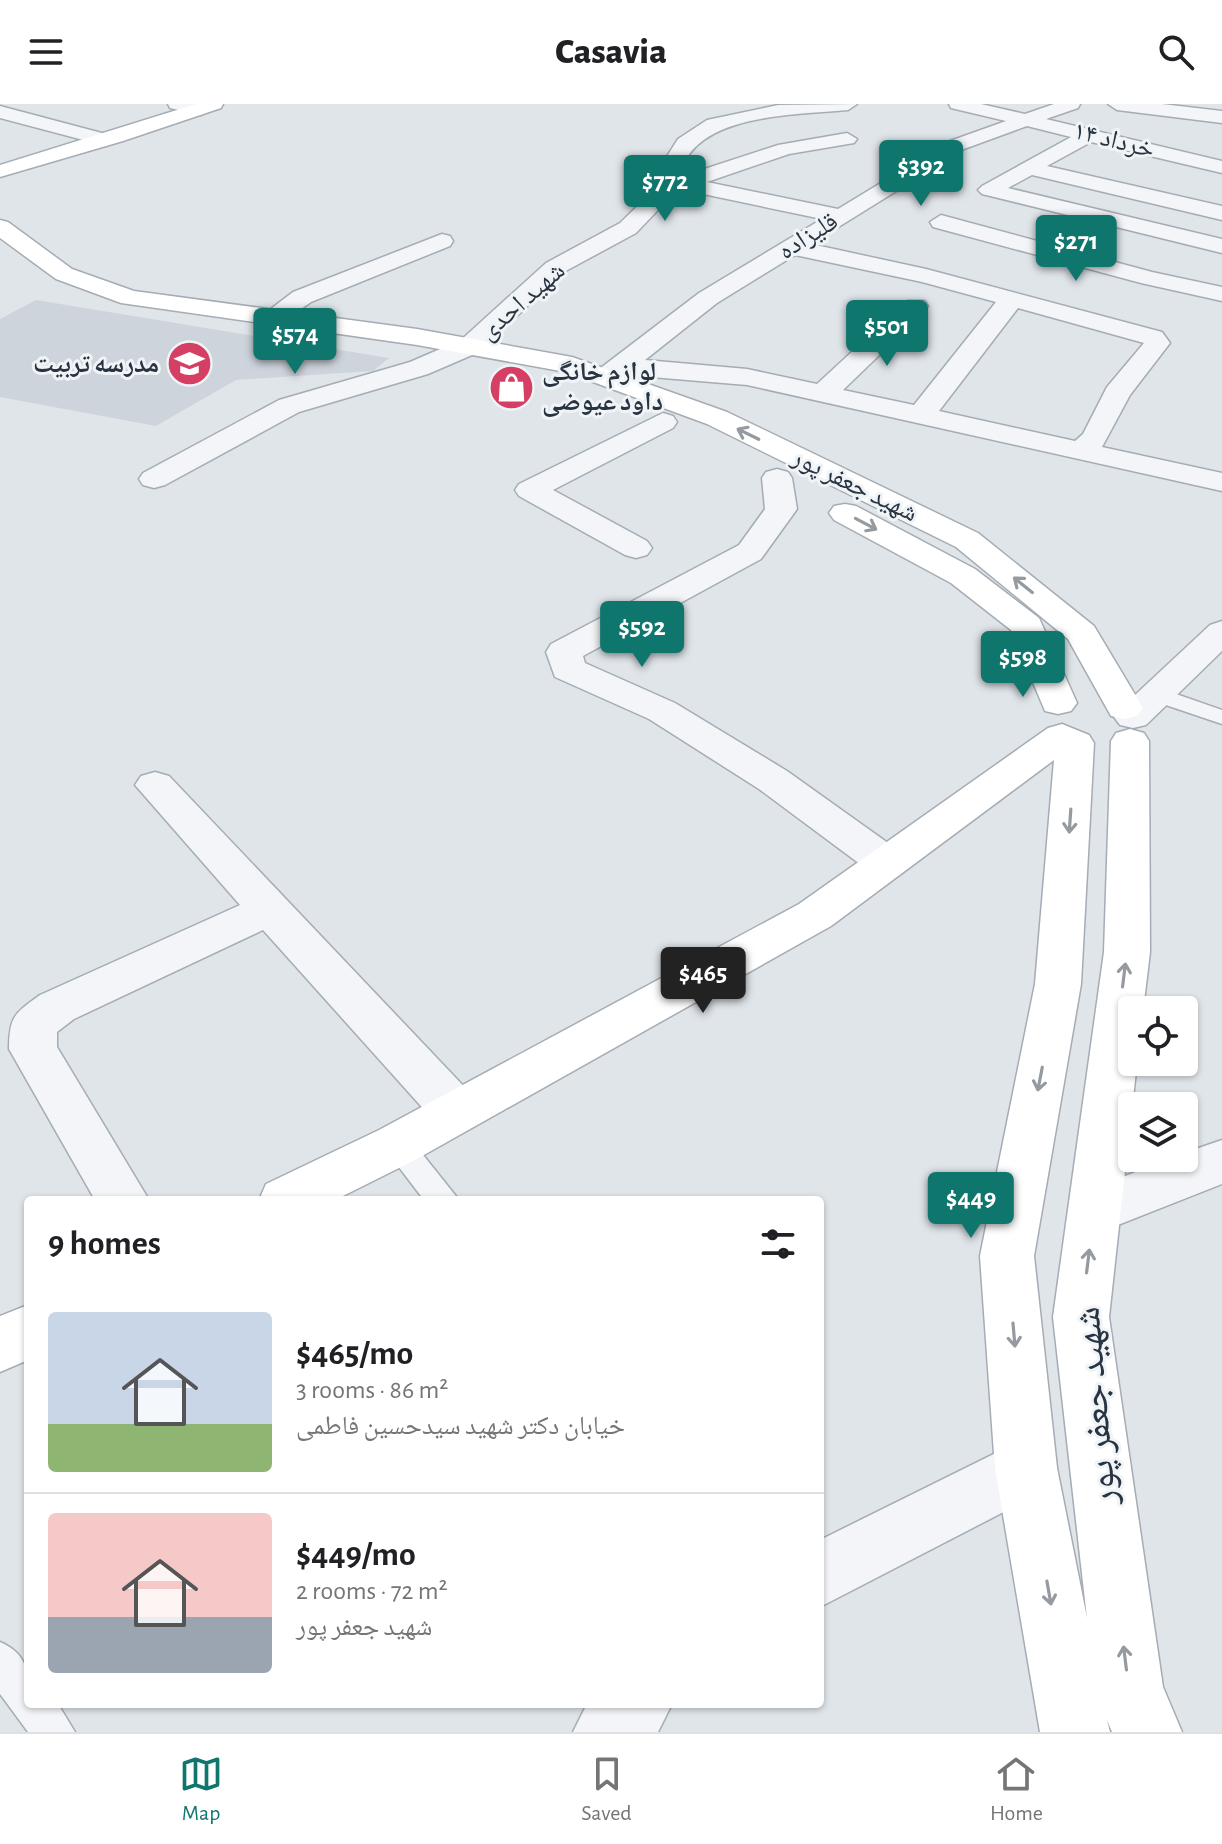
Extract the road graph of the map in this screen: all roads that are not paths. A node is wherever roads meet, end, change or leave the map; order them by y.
1 (177, 104) edge
2 (848, 104) edge
3 (958, 104) edge
4 (1071, 104) edge
5 (1117, 104) edge
6 (208, 106) edge
7 (0, 112) edge
8 (1222, 117) edge
9 (1026, 119) junction
10 (1090, 134) junction
11 (847, 139) dead end
12 (106, 140) junction
13 (767, 155) junction
14 (826, 166) dead end
15 (1222, 167) edge
16 (1029, 168) junction
17 (0, 171) edge
18 (870, 174) dead end
19 (900, 180) junction
20 (675, 186) junction
21 (989, 190) junction
22 (1222, 213) edge
23 (840, 216) junction
24 (941, 222) junction
25 (0, 227) edge
26 (921, 237) dead end
27 (442, 241) dead end
28 (1222, 246) edge
29 (791, 247) junction
30 (1222, 294) edge
31 (1012, 299) junction
32 (916, 306) dead end
33 (272, 318) junction
34 (470, 346) junction
35 (521, 358) junction
36 (613, 372) junction
37 (823, 394) junction
38 (921, 415) junction
39 (663, 422) junction
40 (1083, 449) junction
41 (777, 478) junction
42 (154, 479) dead end
43 (1222, 482) edge
44 (636, 548) dead end
45 (1218, 640) edge
46 (1136, 715) junction
47 (1222, 717) edge
48 (1065, 727) junction
49 (155, 785) dead end
50 (887, 863) junction
51 (270, 909) junction
52 (455, 1110) junction
53 (397, 1145) junction
54 (1222, 1161) edge
55 (121, 1196) edge
56 (293, 1196) edge
57 (440, 1196) edge
58 (1095, 1211) junction
59 (24, 1333) edge
60 (0, 1345) edge
61 (1026, 1468) junction
62 (824, 1573) edge
63 (0, 1662) edge
64 (24, 1693) edge
65 (35, 1708) edge
66 (634, 1708) edge
67 (650, 1708) edge
68 (54, 1732) edge
69 (608, 1732) edge
70 (660, 1732) edge
71 (1075, 1732) edge
72 (1147, 1732) edge

1 - 6 street
2 - 20 street, شهید احدی
3 - 9 street, ۱۴ خرداد
4 - 9 street, قلیزاده
5 - 8 street
6 - 12 street
7 - 12 street
9 - 10 street, ۱۴ خرداد
9 - 19 street, قلیزاده
10 - 15 street, ۱۴ خرداد
10 - 16 street
11 - 13 street
12 - 17 street
13 - 14 street
13 - 20 street
16 - 21 street
16 - 22 street
18 - 19 street
19 - 23 street, قلیزاده
20 - 23 street
20 - 34 street, شهید احدی
21 - 24 street
21 - 28 street
23 - 29 street, قلیزاده
24 - 26 street
24 - 30 street
25 - 33 street, شهید جعفر پور
27 - 33 street
29 - 31 street
29 - 36 street, قلیزاده
31 - 38 street
31 - 40 street
32 - 37 street
33 - 34 street, شهید جعفر پور
34 - 35 street, شهید جعفر پور
34 - 42 street, شهید احدی
35 - 36 street, شهید جعفر پور
35 - 39 street, شهید جعفر پور
36 - 37 street
46 -> 36 street, شهید جعفر پور
37 - 38 street
38 - 40 street
39 - 41 street, شهید جعفر پور
39 - 44 street
40 - 43 street
41 -> 48 street, شهید جعفر پور
41 - 50 street
45 - 46 street
46 - 47 lane
46 - 48 street
58 -> 46 street, شهید جعفر پور
48 - 50 street
48 -> 61 street, شهید جعفر پور
49 - 51 street
50 - 52 street
51 - 52 street
51 - 55 street
52 - 53 street
53 - 56 street
53 - 57 lane
54 - 58 street
72 -> 58 street, شهید جعفر پور
59 - 60 street
61 - 62 street
61 -> 71 street, شهید جعفر پور
63 - 64 lane
65 - 68 lane
66 - 69 street
67 - 70 street

